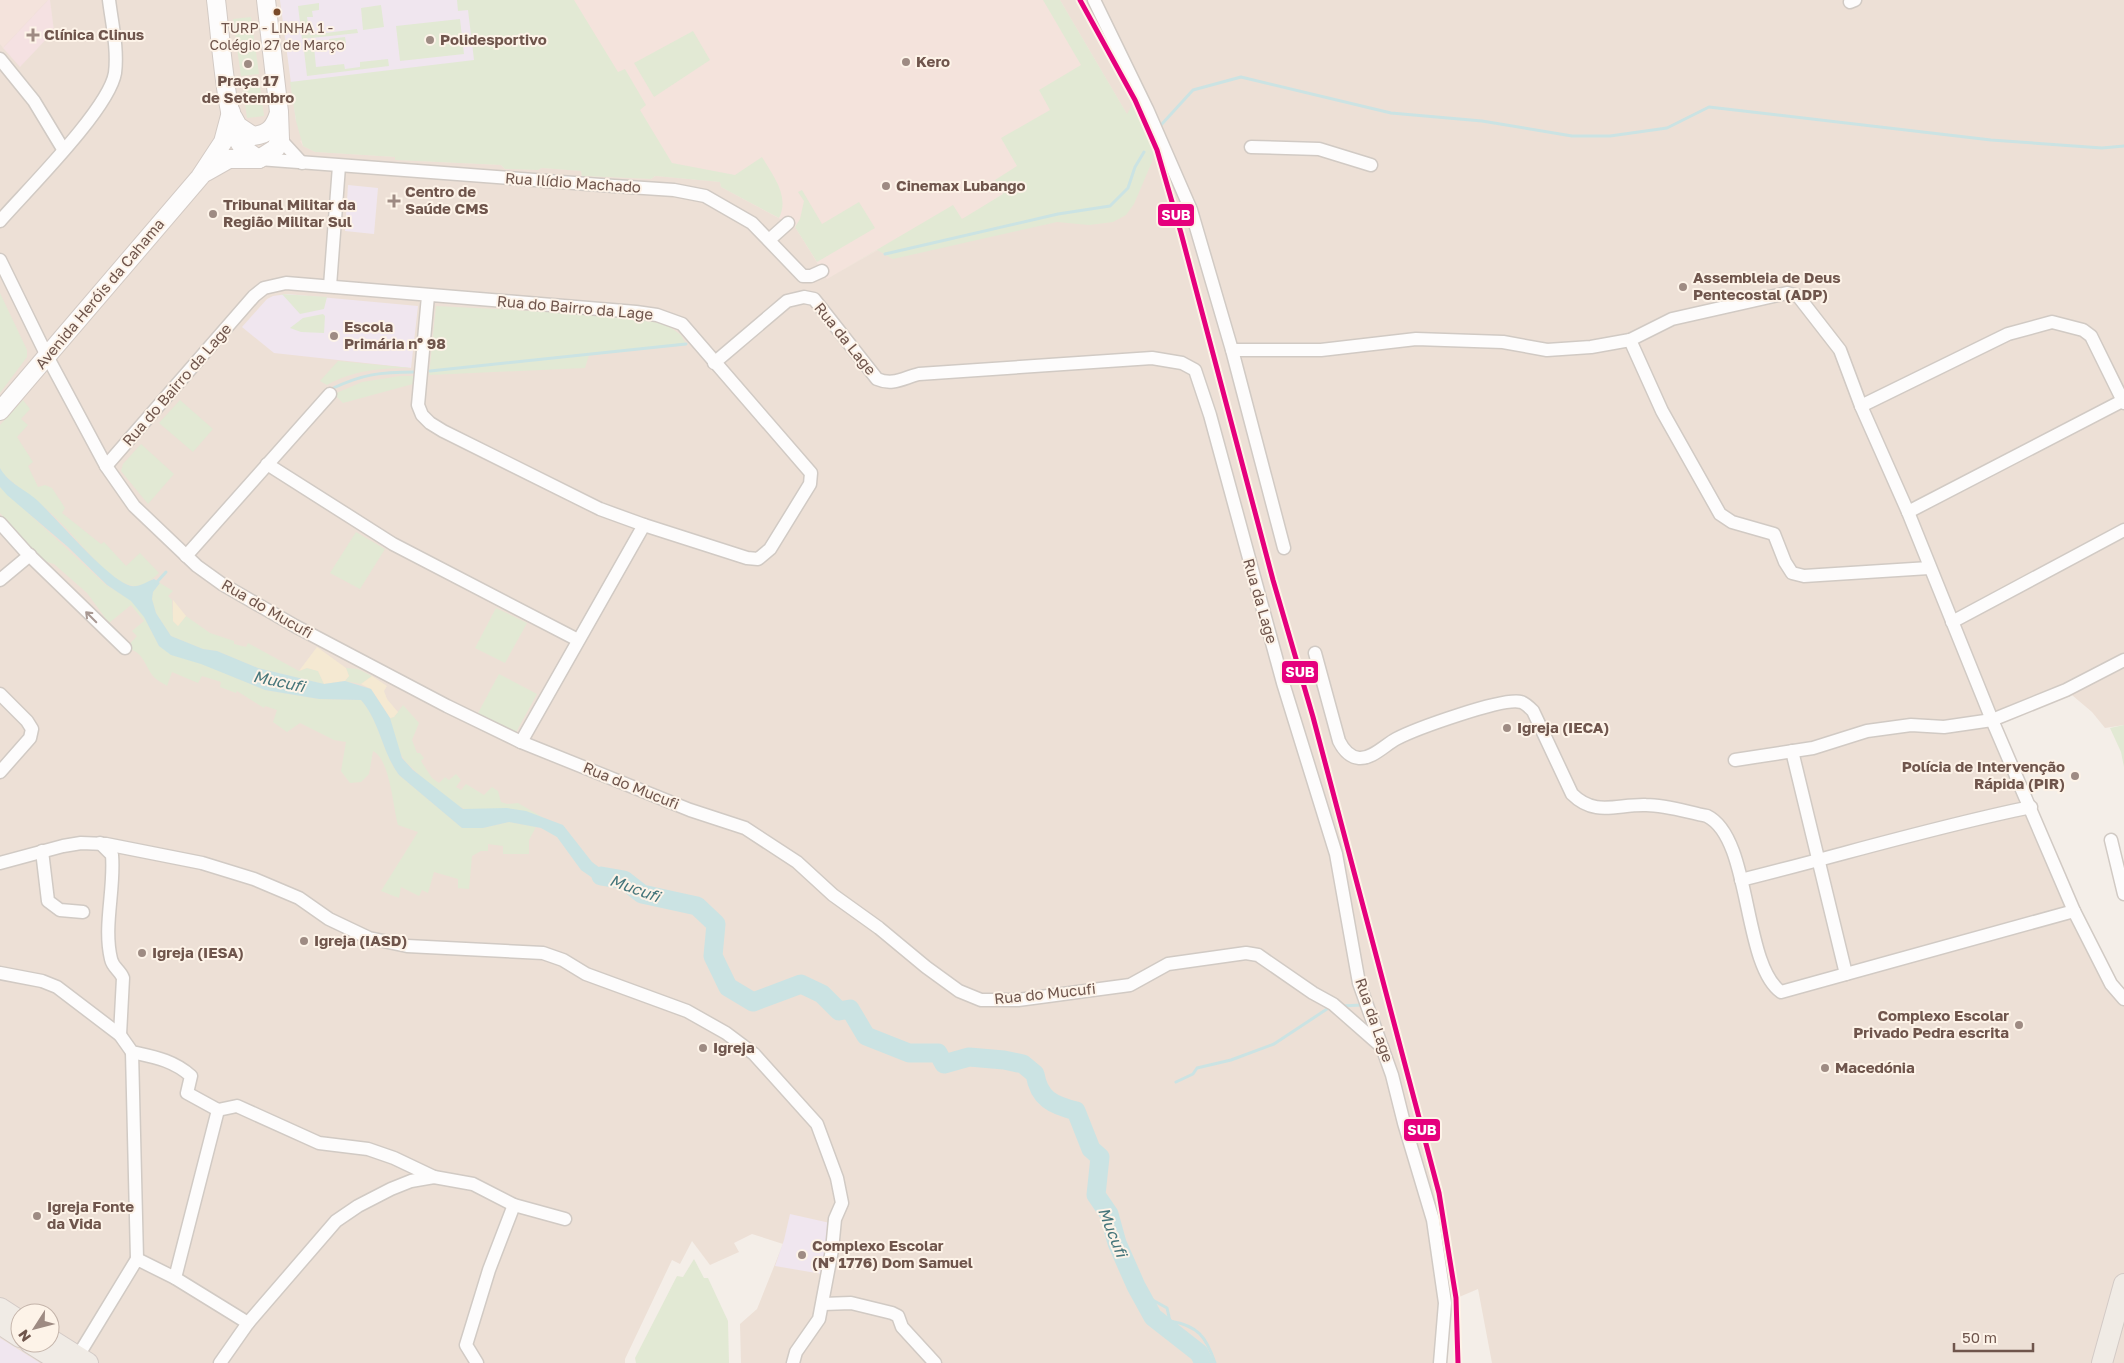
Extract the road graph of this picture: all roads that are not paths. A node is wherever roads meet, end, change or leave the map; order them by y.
1 (109, 0) edge
2 (216, 0) edge
3 (266, 0) edge
4 (1107, 0) edge
5 (1097, 6) edge
6 (0, 59) edge
7 (231, 112) junction
8 (279, 112) junction
9 (280, 139) junction
10 (1250, 147) dead end
11 (63, 149) junction
12 (259, 159) junction
13 (302, 163) junction
14 (1372, 165) dead end
15 (339, 166) junction
16 (200, 177) junction
17 (0, 221) edge
18 (788, 223) dead end
19 (769, 240) junction
20 (0, 260) edge
21 (822, 272) dead end
22 (330, 286) junction
23 (428, 296) junction
24 (1630, 340) junction
25 (1232, 350) junction
26 (47, 356) junction
27 (714, 363) junction
28 (330, 394) dead end
29 (2124, 401) edge
30 (1861, 406) junction
31 (0, 411) edge
32 (267, 464) junction
33 (106, 466) junction
34 (1908, 512) junction
35 (0, 523) edge
36 (644, 525) junction
37 (2124, 530) edge
38 (1284, 548) dead end
39 (30, 555) junction
40 (186, 556) junction
41 (1929, 568) junction
42 (0, 580) edge
43 (1952, 622) junction
44 (578, 640) junction
45 (125, 648) dead end
46 (1315, 653) dead end
47 (2124, 660) edge
48 (0, 694) edge
49 (1992, 720) junction
50 (520, 742) junction
51 (1792, 751) junction
52 (1735, 760) dead end
53 (0, 772) edge
54 (2030, 807) junction
55 (2111, 840) dead end
56 (100, 843) junction
57 (42, 851) junction
58 (1820, 861) junction
59 (0, 863) edge
60 (1741, 880) junction
61 (2124, 894) edge
62 (2074, 911) junction
63 (83, 912) dead end
64 (0, 972) edge
65 (1846, 974) junction
66 (2124, 999) edge
67 (120, 1035) junction
68 (1382, 1046) junction
69 (132, 1052) junction
70 (218, 1110) junction
71 (434, 1177) junction
72 (514, 1204) junction
73 (565, 1219) dead end
74 (137, 1259) junction
75 (174, 1278) junction
76 (2124, 1284) edge
77 (823, 1304) junction
78 (248, 1324) junction
79 (60, 1347) edge
80 (56, 1353) edge
81 (76, 1361) edge
82 (220, 1363) edge
83 (477, 1363) edge
84 (793, 1363) edge
85 (935, 1363) edge
86 (1440, 1363) edge
87 (2102, 1363) edge

1 - 11 street
2 - 7 street
3 - 8 street
4 - 5 street
5 - 25 street
6 - 11 street
7 - 8 street
7 - 12 street
7 - 16 street, Avenida Heróis da Cahama
8 - 9 street
9 - 12 street
9 - 13 street
10 - 14 street
11 - 17 street
12 - 13 street, Rua Ilídio Machado
12 - 16 street, Avenida Heróis da Cahama
13 - 15 street, Rua Ilídio Machado
15 - 19 street, Rua Ilídio Machado
15 - 22 street
16 - 26 street, Avenida Heróis da Cahama
18 - 19 street
19 - 21 street, Rua Ilídio Machado
20 - 26 street, Rua do Mucufi
22 - 23 street, Rua do Bairro da Lage
22 - 33 street, Rua do Bairro da Lage
23 - 27 street, Rua do Bairro da Lage
23 - 36 street
24 - 25 street
24 - 30 street
24 - 41 street
25 - 38 street
26 - 31 street, Avenida Heróis da Cahama
26 - 33 street, Rua do Mucufi
27 - 36 street, Rua do Bairro da Lage
27 - 68 street, Rua da Lage
28 - 32 street
29 - 30 street
29 - 34 street
30 - 34 street
32 - 40 street
32 - 44 street
33 - 40 street, Rua do Mucufi
34 - 41 street
35 - 39 street
36 - 44 street
37 - 43 street
39 - 42 street
45 -> 39 street
40 - 50 street, Rua do Mucufi
41 - 43 street
43 - 49 street
44 - 50 street
46 - 60 street
47 - 49 street
48 - 53 street
49 - 51 street
49 - 54 street
50 - 68 street, Rua do Mucufi
51 - 52 street
51 - 58 street
54 - 58 street
54 - 62 street
55 - 61 street
56 - 57 street
56 - 67 street
56 - 77 street
57 - 59 street
57 - 63 street
58 - 60 street
58 - 65 street
60 - 65 street
62 - 65 street
62 - 66 street
64 - 67 street
67 - 69 street
68 - 86 street, Rua da Lage
69 - 70 street
69 - 74 street
70 - 71 street
70 - 75 street
71 - 72 street
71 - 78 street
72 - 73 street
72 - 83 street
74 - 75 street
74 - 81 street
75 - 78 street
76 - 87 main road
77 - 84 street
77 - 85 street
78 - 82 street
79 - 81 main road
80 - 81 main road

